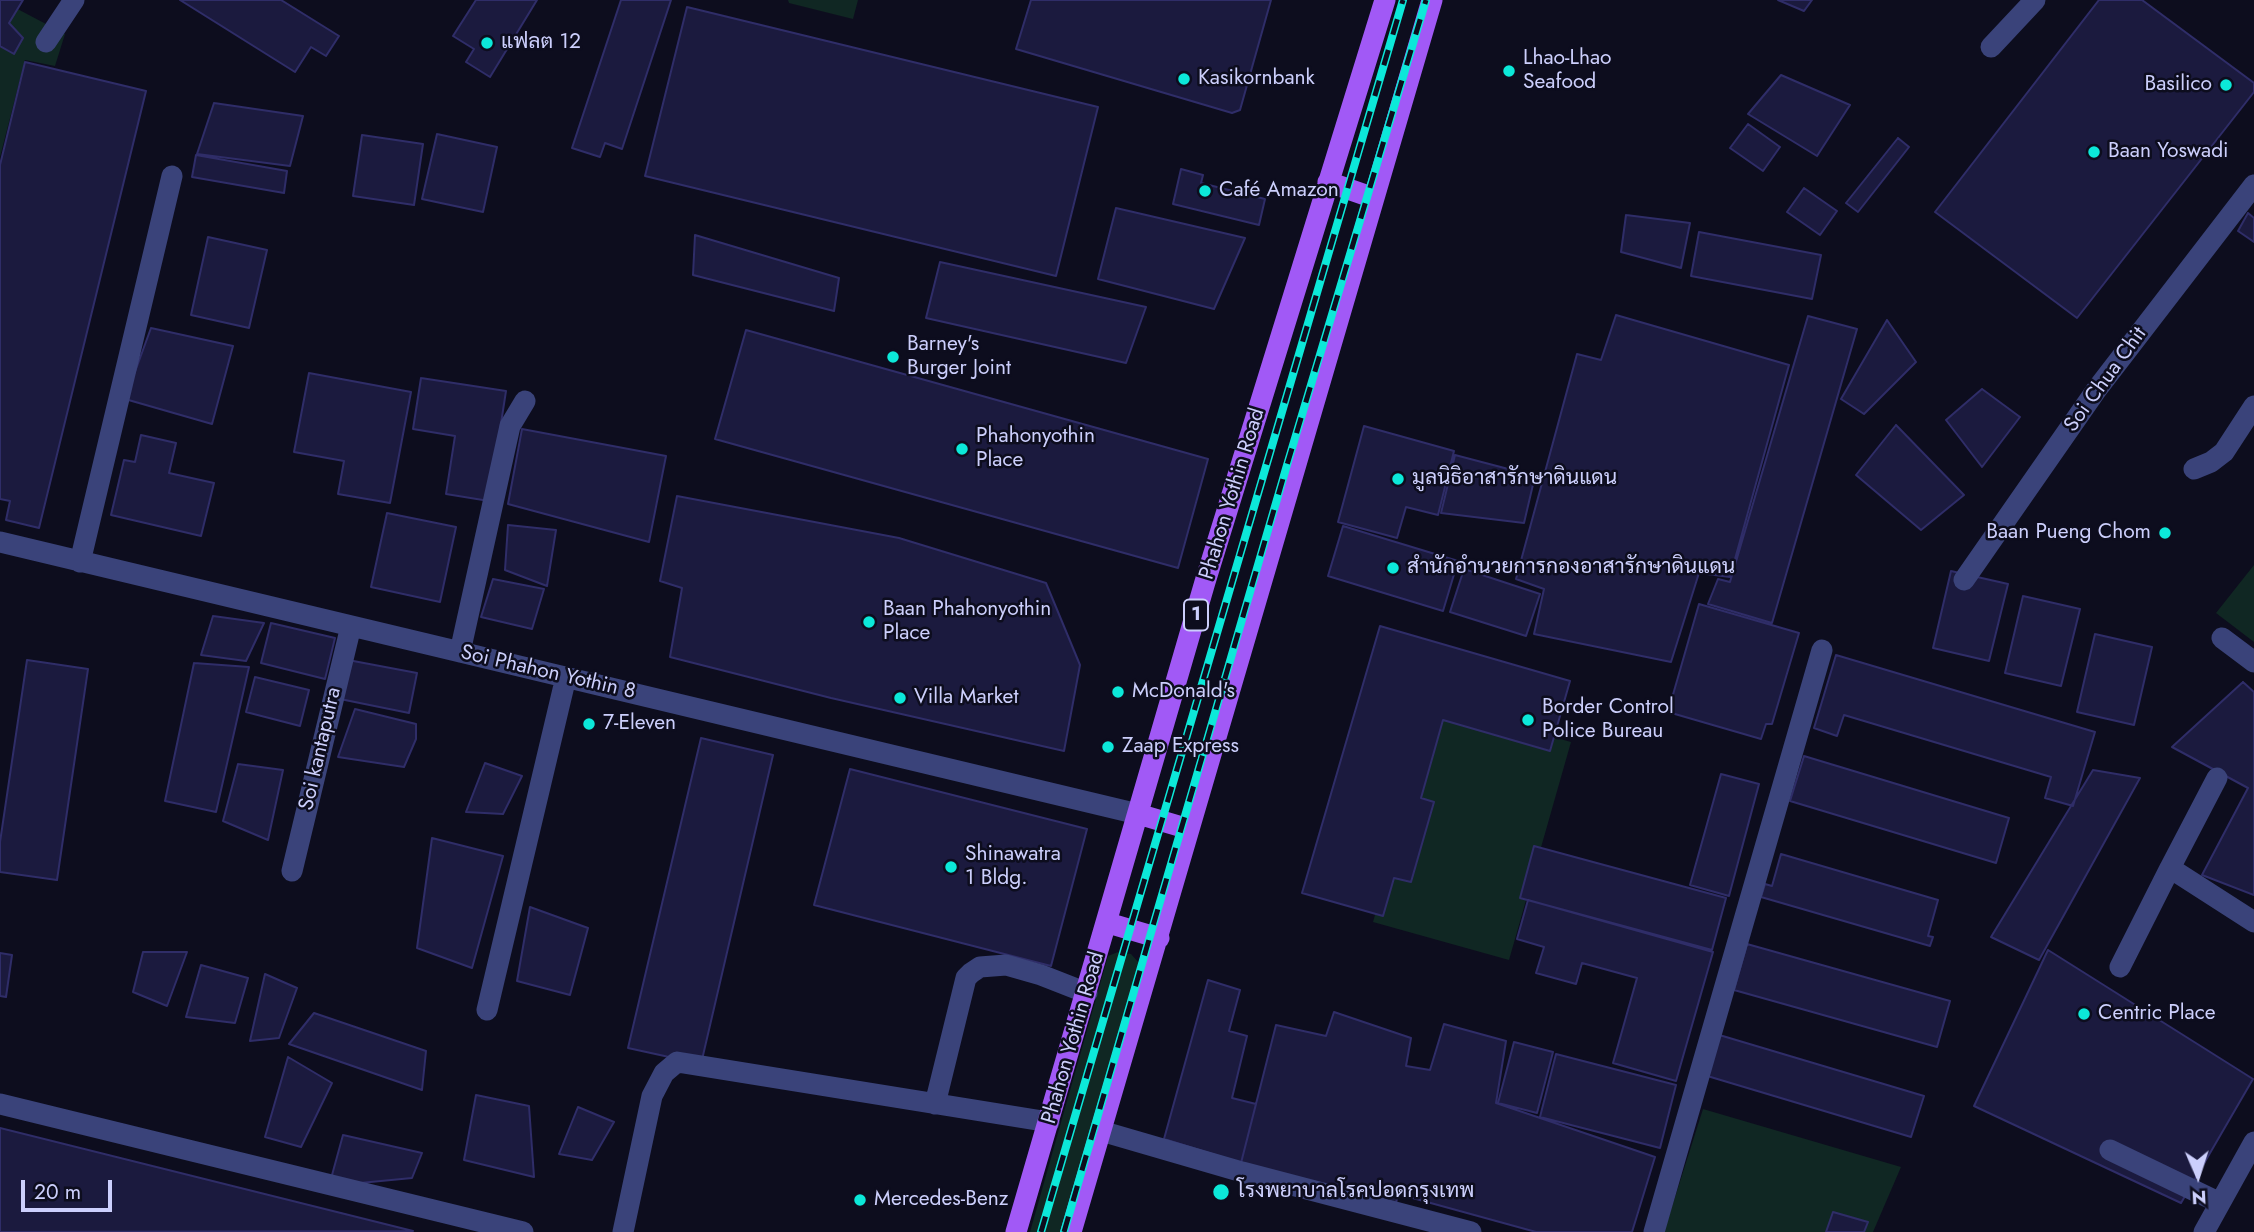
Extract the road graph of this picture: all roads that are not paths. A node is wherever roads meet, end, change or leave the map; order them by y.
1 (74, 0) edge
2 (1385, 0) edge
3 (1432, 0) edge
4 (2035, 0) edge
5 (46, 42) dead end
6 (1992, 47) dead end
7 (172, 176) dead end
8 (1328, 182) junction
9 (2254, 185) edge
10 (1374, 198) junction
11 (525, 401) dead end
12 (2254, 405) edge
13 (2194, 469) dead end
14 (0, 542) edge
15 (80, 562) junction
16 (1964, 580) dead end
17 (351, 626) junction
18 (2222, 638) dead end
19 (1822, 650) dead end
20 (460, 652) junction
21 (2254, 662) edge
22 (566, 677) junction
23 (2217, 778) dead end
24 (1138, 814) junction
25 (1189, 829) junction
26 (2170, 868) junction
27 (292, 871) dead end
28 (2254, 922) edge
29 (1108, 923) junction
30 (1159, 937) junction
31 (2120, 967) dead end
32 (1087, 993) junction
33 (488, 1010) dead end
34 (0, 1104) edge
35 (936, 1104) junction
36 (1049, 1122) junction
37 (1101, 1131) junction
38 (2254, 1142) edge
39 (2110, 1150) dead end
40 (2220, 1203) junction
41 (523, 1232) edge
42 (623, 1232) edge
43 (1016, 1232) edge
44 (1072, 1232) edge
45 (1471, 1232) edge
46 (1654, 1232) edge
47 (2204, 1232) edge

1 - 5 street
2 - 8 main road, Phahon Yothin Road / 1
3 - 10 main road
4 - 6 street
7 - 15 street
8 - 10 main road
8 - 24 main road, Phahon Yothin Road / 1
9 - 16 street, Soi Chua Chit
10 - 25 main road
11 - 20 street
12 - 13 street
14 - 15 street, Soi Phahon Yothin 8
15 - 17 street, Soi Phahon Yothin 8
17 - 20 street, Soi Phahon Yothin 8
17 - 27 street, Soi kantaputra
18 - 21 street
19 - 46 street
20 - 22 street, Soi Phahon Yothin 8
22 - 24 street, Soi Phahon Yothin 8
22 - 33 street
23 - 26 street
24 - 25 main road
24 - 29 main road, Phahon Yothin Road / 1
25 - 30 main road
26 - 28 street
26 - 31 street
29 - 30 main road
29 - 32 main road, Phahon Yothin Road / 1
30 - 37 main road
32 - 35 street
32 - 36 main road, Phahon Yothin Road / 1
34 - 41 street
35 - 36 street
35 - 42 street
36 - 43 main road, Phahon Yothin Road / 1
37 - 44 main road
37 - 45 street
38 - 40 street
39 - 40 street
40 - 47 street

